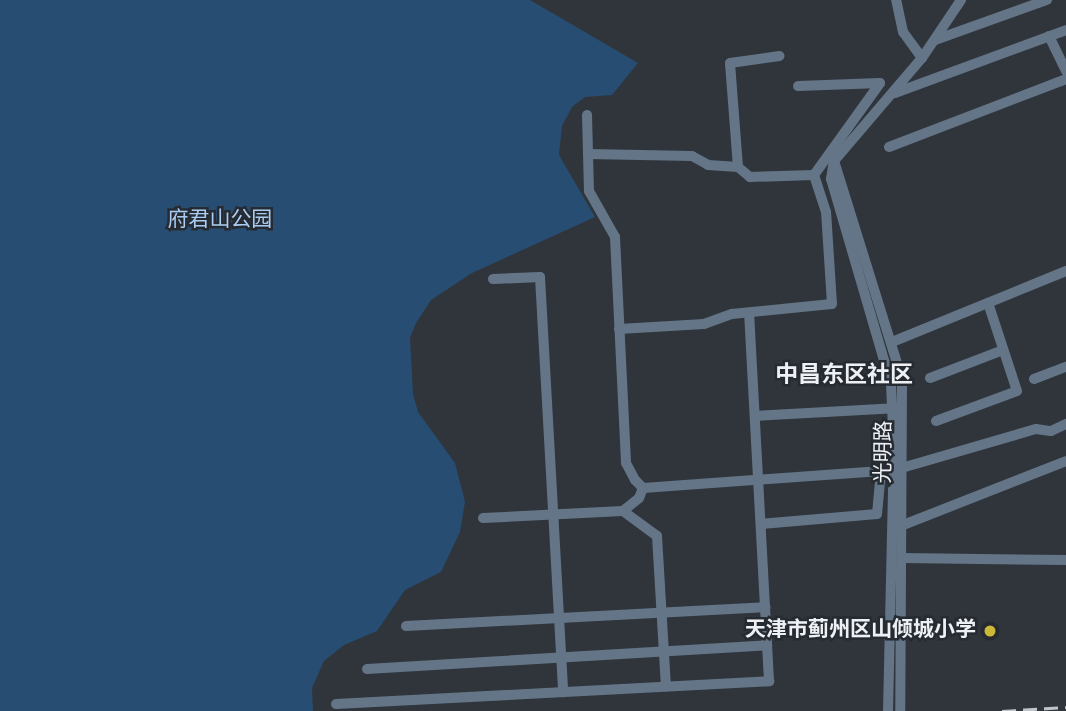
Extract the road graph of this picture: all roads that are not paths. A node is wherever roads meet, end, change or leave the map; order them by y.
1 (896, 0) edge
2 (961, 0) edge
3 (1046, 0) edge
4 (1066, 30) edge
5 (1049, 36) junction
6 (935, 40) junction
7 (780, 56) dead end
8 (922, 58) junction
9 (1066, 71) edge
10 (1066, 79) edge
11 (798, 86) dead end
12 (892, 94) junction
13 (587, 115) dead end
14 (890, 147) dead end
15 (588, 154) junction
16 (834, 161) junction
17 (738, 167) junction
18 (814, 175) junction
19 (1066, 271) edge
20 (493, 279) dead end
21 (988, 303) junction
22 (749, 313) junction
23 (619, 329) junction
24 (892, 342) junction
25 (1003, 350) junction
26 (1066, 367) edge
27 (930, 378) dead end
28 (1034, 379) dead end
29 (899, 408) junction
30 (755, 416) junction
31 (936, 421) dead end
32 (1066, 425) edge
33 (1066, 461) edge
34 (905, 467) junction
35 (758, 479) junction
36 (643, 488) junction
37 (623, 511) junction
38 (553, 514) junction
39 (483, 518) dead end
40 (761, 524) junction
41 (903, 525) junction
42 (902, 558) junction
43 (1066, 561) edge
44 (765, 607) junction
45 (661, 613) junction
46 (559, 618) junction
47 (406, 626) dead end
48 (767, 645) junction
49 (664, 651) junction
50 (561, 657) junction
51 (367, 669) dead end
52 (666, 686) junction
53 (563, 692) junction
54 (336, 704) dead end
55 (888, 711) edge
56 (900, 711) edge

1 - 8 street
2 - 6 street
3 - 6 street
4 - 5 street
5 - 9 street
5 - 12 street
6 - 8 street
7 - 17 street
8 - 12 street
10 - 14 street
11 - 18 street
12 - 16 street
13 - 15 street
15 - 17 street
15 - 23 street
16 - 24 street, 光明路
16 - 29 street, 光明路
17 - 18 street
18 - 22 street
19 - 21 street
20 - 38 street
21 - 24 street
21 - 25 street
22 - 23 street
22 - 30 street
23 - 36 street
24 - 29 street, 光明路
25 - 27 street
25 - 31 street
26 - 28 street
29 - 30 street
29 - 34 street, 光明路
29 - 55 street, 光明路
30 - 35 street
32 - 34 street
33 - 41 street
34 - 41 street, 光明路
35 - 36 street
35 - 40 street
35 - 40 street
36 - 37 street
37 - 38 street
37 - 45 street
38 - 39 street
38 - 46 street
40 - 44 street
41 - 42 street, 光明路
42 - 43 street
42 - 56 street, 光明路
44 - 45 street
44 - 48 street
45 - 46 street
45 - 49 street
46 - 47 street
46 - 50 street
48 - 49 street
48 - 52 street
49 - 50 street
49 - 52 street
50 - 51 street
50 - 53 street
52 - 53 street
53 - 54 street

